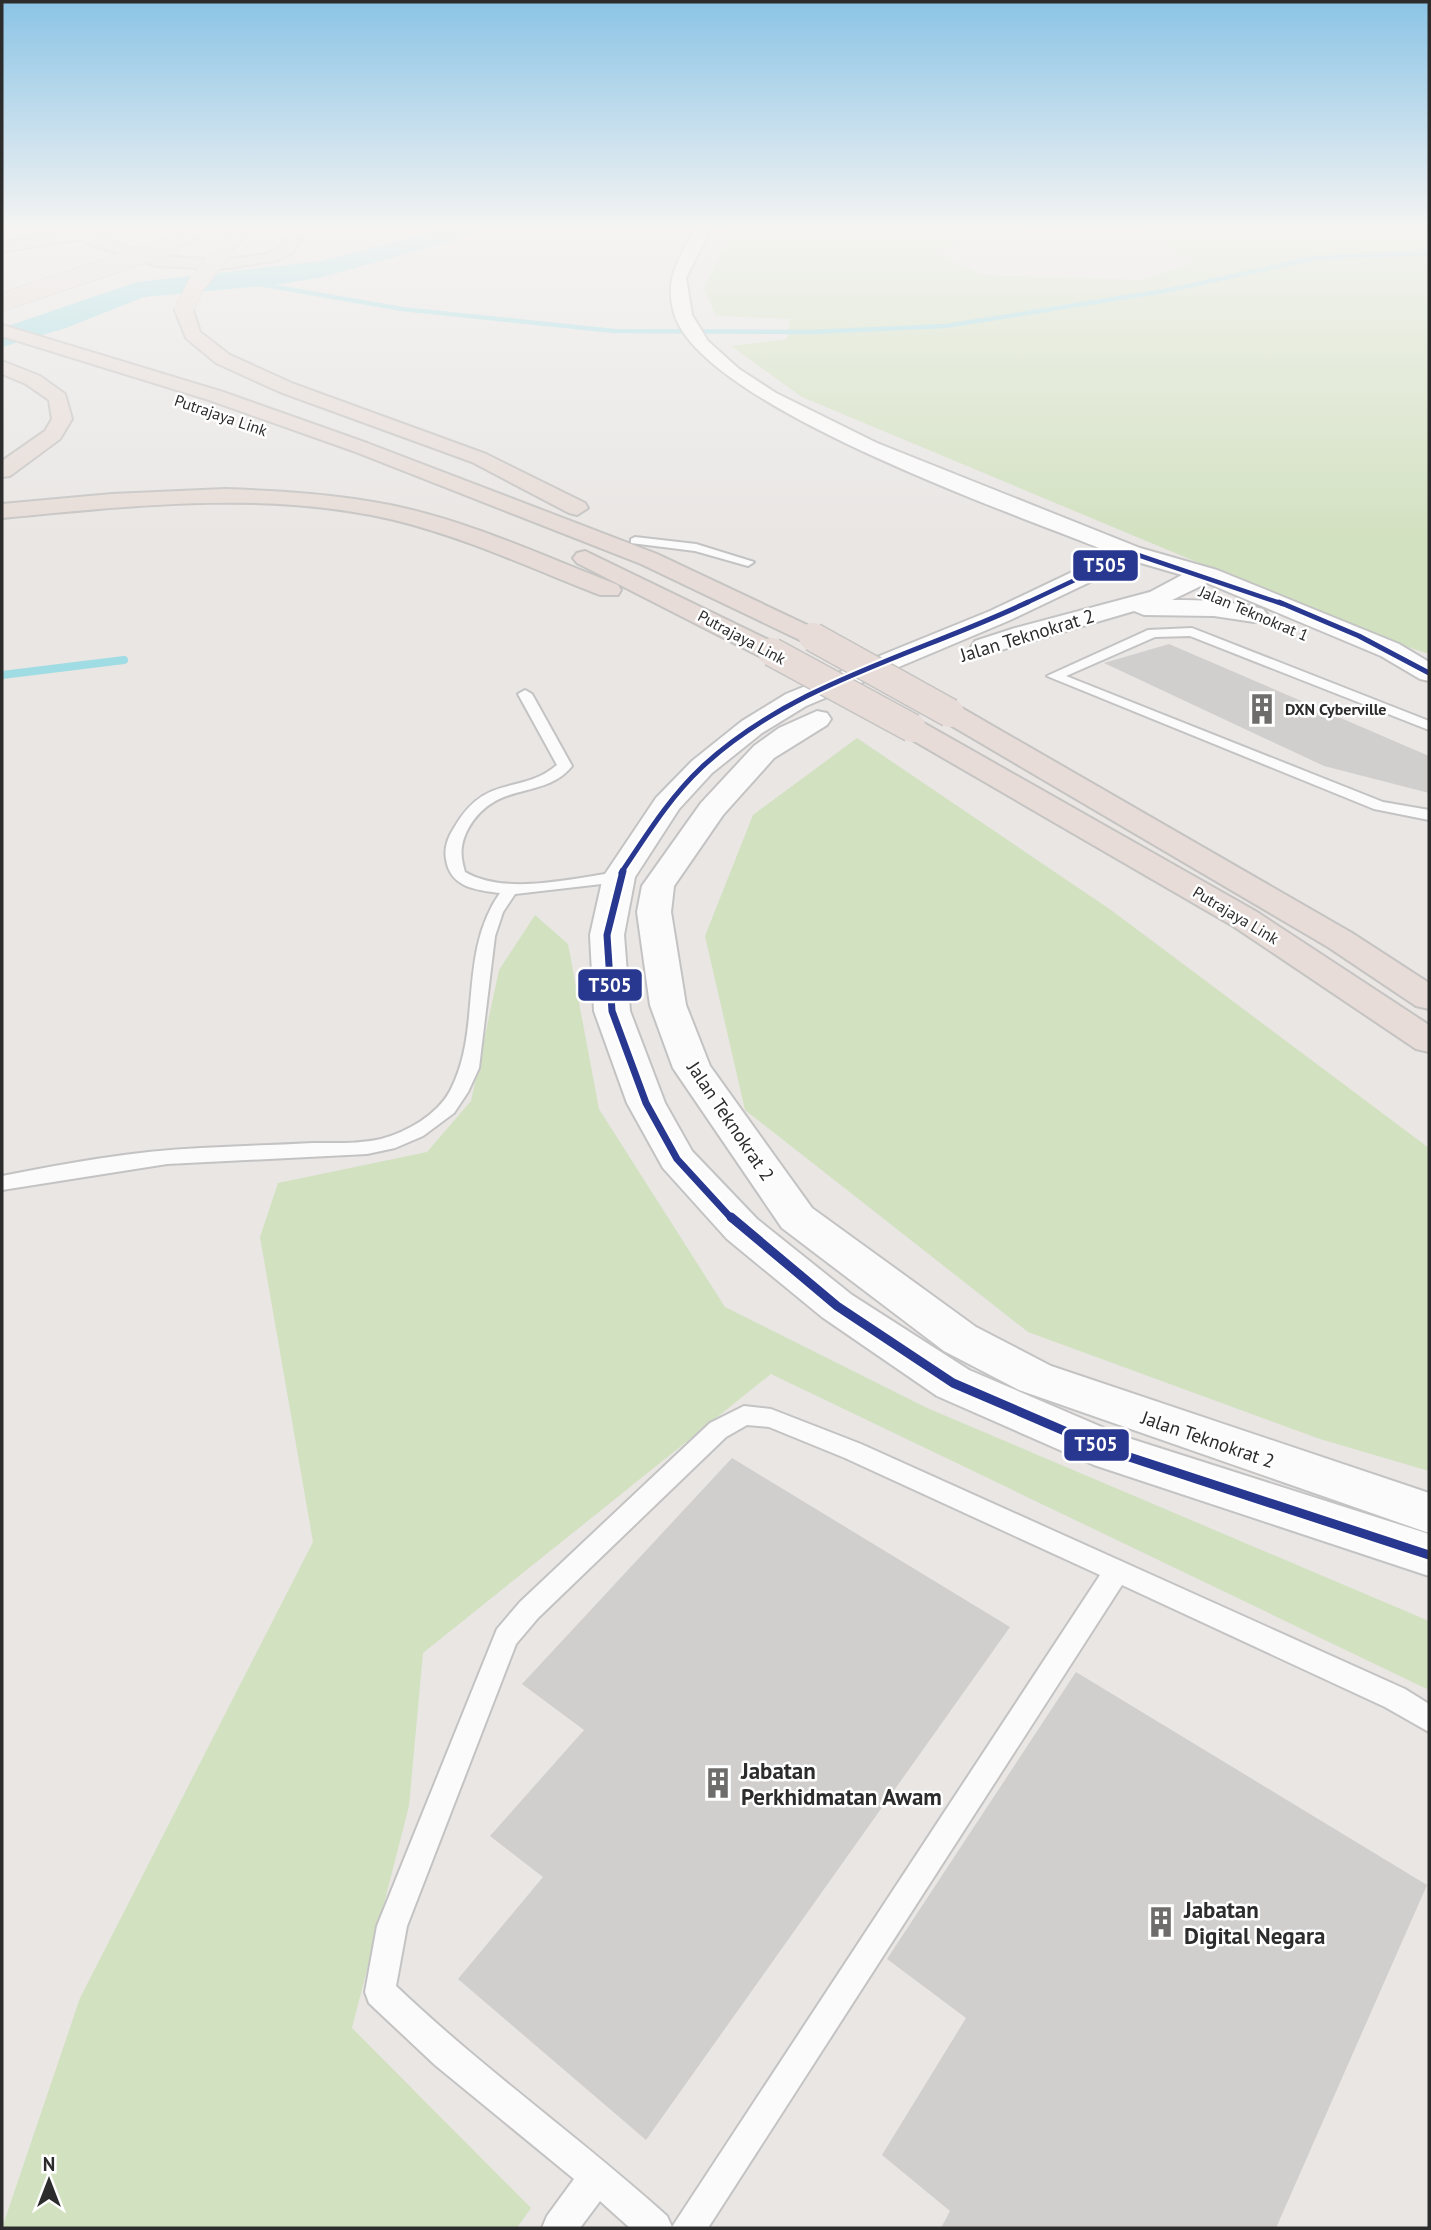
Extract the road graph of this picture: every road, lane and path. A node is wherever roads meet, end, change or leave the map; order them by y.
1 (15, 334) edge
2 (192, 334) edge
3 (694, 334) edge
4 (2, 344) edge
5 (2, 367) edge
6 (870, 447) junction
7 (2, 471) edge
8 (2, 511) edge
9 (635, 541) junction
10 (1127, 556) junction
11 (649, 559) junction
12 (1074, 560) junction
13 (748, 562) dead end
14 (1208, 575) junction
15 (1182, 583) junction
16 (1159, 597) junction
17 (1107, 610) junction
18 (1254, 614) junction
19 (727, 627) junction
20 (1420, 669) edge
21 (525, 694) dead end
22 (1429, 726) edge
23 (1429, 815) edge
24 (619, 877) junction
25 (510, 890) junction
26 (1429, 998) edge
27 (1429, 1041) edge
28 (2, 1183) edge
29 (1429, 1514) edge
30 (1429, 1555) edge
31 (1117, 1571) junction
32 (1429, 1719) edge
33 (598, 2175) junction
34 (559, 2228) edge
35 (655, 2228) edge
36 (688, 2228) edge

1 - 11 highway, Putrajaya Link
2 - 9 highway, bridge
3 - 6 main road, Jalan Teknokrat 1
4 - 19 highway, Putrajaya Link
5 - 7 highway
6 - 10 main road, Jalan Teknokrat 1
6 - 12 main road, Jalan Teknokrat 1
8 - 19 highway
9 - 11 highway
9 - 13 lane
10 - 12 main road, Jalan Teknokrat 2
10 - 12 main road, Jalan Teknokrat 1
10 - 14 main road, Jalan Teknokrat 1
10 - 15 main road, Jalan Teknokrat 1
11 - 26 highway, Putrajaya Link, bridge
12 - 16 main road
12 - 24 main road, Jalan Teknokrat 2
14 - 15 main road, Jalan Teknokrat 2
14 - 20 main road, Jalan Teknokrat 1
15 - 16 main road, Jalan Teknokrat 2
15 - 18 main road, Jalan Teknokrat 1
16 - 17 main road, Jalan Teknokrat 2
17 - 18 main road
17 - 29 main road, Jalan Teknokrat 2
18 - 20 main road, Jalan Teknokrat 1
19 - 27 highway, Putrajaya Link, bridge
21 - 25 lane
22 - 23 lane
24 - 25 lane
24 - 30 main road, Jalan Teknokrat 2
25 - 28 lane
31 - 32 lane
31 - 33 lane
31 - 36 lane
33 - 34 lane
33 - 35 lane

